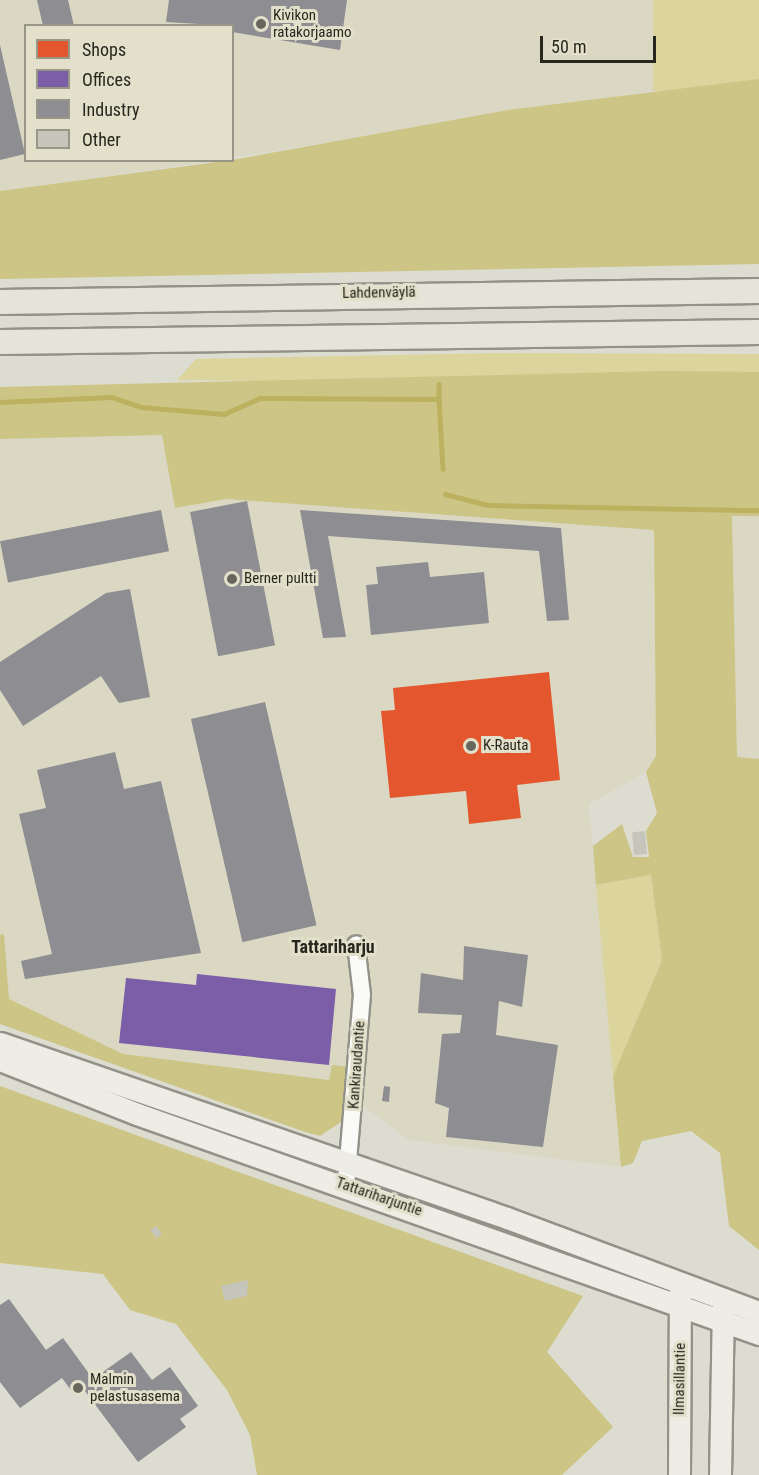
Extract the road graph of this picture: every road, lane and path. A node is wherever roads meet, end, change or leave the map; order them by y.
1 (759, 291) edge
2 (0, 302) edge
3 (759, 332) edge
4 (0, 342) edge
5 (356, 944) dead end
6 (0, 1043) edge
7 (0, 1060) edge
8 (347, 1175) junction
9 (680, 1283) junction
10 (723, 1298) junction
11 (680, 1304) junction
12 (759, 1312) edge
13 (723, 1320) junction
14 (759, 1334) edge
15 (679, 1475) edge
16 (720, 1475) edge

1 - 2 highway, Lahdenväylä
3 - 4 highway
5 - 8 street, Kankiraudantie
6 - 8 main road, Tattariharjuntie
7 - 8 main road, Tattariharjuntie
8 - 9 main road, Tattariharjuntie
8 - 11 main road, Tattariharjuntie
9 - 10 main road, Tattariharjuntie
9 - 11 main road, Ilmasillantie
10 - 12 main road, Tattariharjuntie
10 - 13 main road
11 - 13 main road, Tattariharjuntie
11 - 15 main road, Ilmasillantie
13 - 14 main road, Tattariharjuntie
13 - 16 main road

